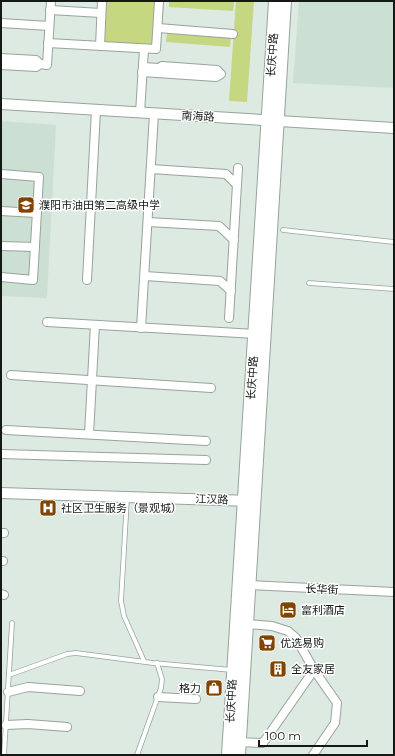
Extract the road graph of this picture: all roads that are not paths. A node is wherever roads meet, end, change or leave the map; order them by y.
1 (51, 1) edge
2 (102, 1) edge
3 (159, 1) edge
4 (275, 1) edge
5 (286, 1) edge
6 (50, 10) junction
7 (101, 13) junction
8 (1, 23) edge
9 (49, 26) junction
10 (158, 28) junction
11 (233, 34) dead end
12 (48, 43) junction
13 (100, 46) junction
14 (144, 48) junction
15 (1, 58) edge
16 (1, 64) edge
17 (40, 64) junction
18 (143, 69) junction
19 (159, 70) junction
20 (1, 104) edge
21 (96, 110) junction
22 (140, 113) junction
23 (154, 114) junction
24 (273, 120) junction
25 (394, 128) edge
26 (238, 168) dead end
27 (151, 169) junction
28 (1, 174) edge
29 (237, 185) junction
30 (1, 211) edge
31 (36, 213) junction
32 (148, 222) junction
33 (283, 230) dead end
34 (234, 240) junction
35 (394, 242) edge
36 (1, 246) edge
37 (34, 248) junction
38 (145, 276) junction
39 (1, 277) edge
40 (87, 280) dead end
41 (309, 283) dead end
42 (394, 290) edge
43 (231, 291) junction
44 (229, 318) dead end
45 (47, 322) dead end
46 (96, 325) junction
47 (141, 328) junction
48 (256, 334) junction
49 (11, 375) dead end
50 (92, 379) junction
51 (210, 388) dead end
52 (6, 430) dead end
53 (89, 434) junction
54 (206, 441) dead end
55 (1, 454) edge
56 (206, 460) dead end
57 (1, 493) edge
58 (127, 496) junction
59 (249, 501) junction
60 (250, 585) junction
61 (394, 592) edge
62 (12, 623) dead end
63 (247, 624) junction
64 (144, 661) junction
65 (157, 663) junction
66 (233, 670) junction
67 (314, 670) junction
68 (9, 675) junction
69 (80, 691) dead end
70 (8, 692) junction
71 (158, 697) junction
72 (196, 698) dead end
73 (6, 725) junction
74 (67, 727) dead end
75 (235, 742) junction
76 (4, 755) edge
77 (137, 755) edge
78 (228, 755) edge
79 (240, 755) edge
80 (313, 755) edge

1 - 6 street
2 - 7 street
3 - 10 street
4 - 24 main road, 长庆中路
5 - 24 main road, 长庆中路
6 - 7 street
6 - 9 street
7 - 13 street
8 - 9 street
9 - 12 street
10 - 11 street
10 - 14 street
12 - 13 street
12 - 17 street
13 - 14 street
14 - 18 street
15 - 17 street
16 - 17 street
18 - 19 street
18 - 22 street
19 - 19 street
20 - 21 street, 南海路
21 - 22 street, 南海路
21 - 40 street
22 - 23 street, 南海路
23 - 24 street, 南海路
23 - 27 street
24 - 25 street, 南海路
24 - 48 main road, 长庆中路
24 - 59 main road, 长庆中路
26 - 29 street
27 - 29 street
27 - 32 street
28 - 31 street
29 - 34 street
30 - 31 street
31 - 37 street
32 - 34 street
32 - 38 street
33 - 35 lane
34 - 43 street
36 - 37 street
37 - 39 street
38 - 43 street
38 - 47 street
41 - 42 lane
43 - 44 street
45 - 46 street
46 - 47 street
46 - 50 street
47 - 48 street
48 - 59 main road, 长庆中路
49 - 50 street
50 - 51 street
50 - 53 street
52 - 53 street
53 - 54 street
55 - 56 street
57 - 58 street, 江汉路
58 - 59 street, 江汉路
58 - 64 lane
59 - 60 main road, 长庆中路
59 - 66 main road, 长庆中路
60 - 61 street, 长华街
60 - 63 main road, 长庆中路
62 - 68 lane
63 - 67 street
63 - 75 main road, 长庆中路
64 - 65 lane
64 - 68 lane
65 - 66 lane
65 - 71 lane
66 - 75 main road, 长庆中路
67 - 75 street
67 - 80 street
68 - 70 lane
69 - 70 street
70 - 73 lane
71 - 72 street
71 - 77 lane
73 - 74 street
73 - 76 lane
75 - 78 main road, 长庆中路
75 - 79 main road, 长庆中路

